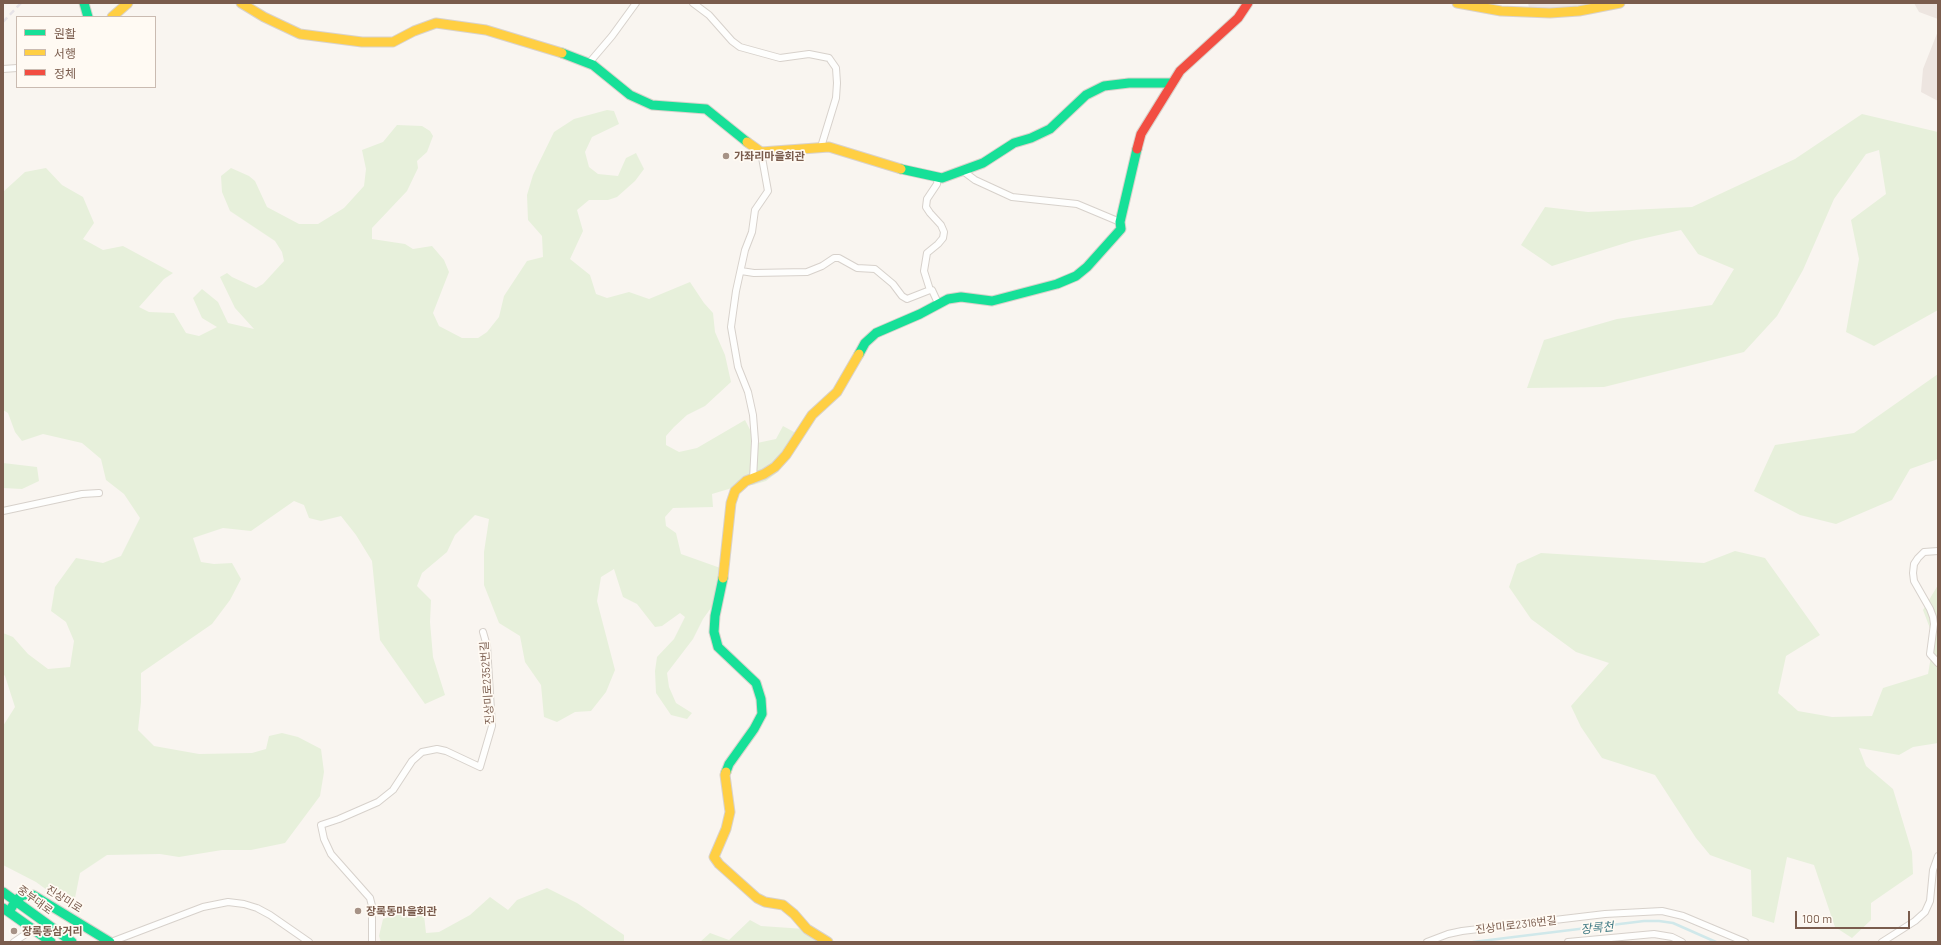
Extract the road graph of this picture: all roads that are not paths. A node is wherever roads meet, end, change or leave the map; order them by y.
1 (84, 3) edge
2 (128, 3) edge
3 (241, 3) edge
4 (636, 3) edge
5 (693, 3) edge
6 (1248, 3) edge
7 (1457, 3) edge
8 (1620, 3) edge
9 (88, 16) edge
10 (113, 16) edge
11 (589, 63) junction
12 (16, 68) edge
13 (3, 69) edge
14 (1172, 83) junction
15 (821, 147) junction
16 (761, 152) junction
17 (963, 170) junction
18 (938, 177) junction
19 (1120, 222) junction
20 (741, 271) junction
21 (930, 290) junction
22 (938, 303) junction
23 (753, 479) junction
24 (99, 493) dead end
25 (3, 511) edge
26 (1938, 551) edge
27 (483, 632) dead end
28 (1938, 663) edge
29 (1938, 856) edge
30 (3, 892) edge
31 (16, 900) junction
32 (6, 910) edge
33 (33, 929) junction
34 (14, 942) edge
35 (52, 942) edge
36 (72, 942) edge
37 (111, 942) edge
38 (309, 942) edge
39 (372, 942) edge
40 (828, 942) edge
41 (1427, 942) edge
42 (1568, 942) edge
43 (1682, 942) edge
44 (1745, 942) edge
45 (1882, 942) edge

1 - 9 street
2 - 10 street
3 - 11 street
4 - 11 street
5 - 15 street
6 - 14 street
7 - 8 street
11 - 16 street
12 - 13 street
14 - 17 street
14 - 19 street
15 - 16 street
15 - 18 street
16 - 20 street
17 - 18 street
17 - 19 street
18 - 21 street
19 - 22 street
20 - 21 street
20 - 23 street
21 - 22 street
22 - 23 street
23 - 40 street
24 - 25 street
26 - 28 street
27 - 39 street, 진상미로2352번길
29 - 45 street
30 - 31 street, 중부대로
31 - 32 street
31 - 36 street, 중부대로
31 - 37 street, 진상미로
32 - 33 street
33 - 34 street
33 - 35 street
37 - 38 street
41 - 44 street, 진상미로2316번길
42 - 43 street

